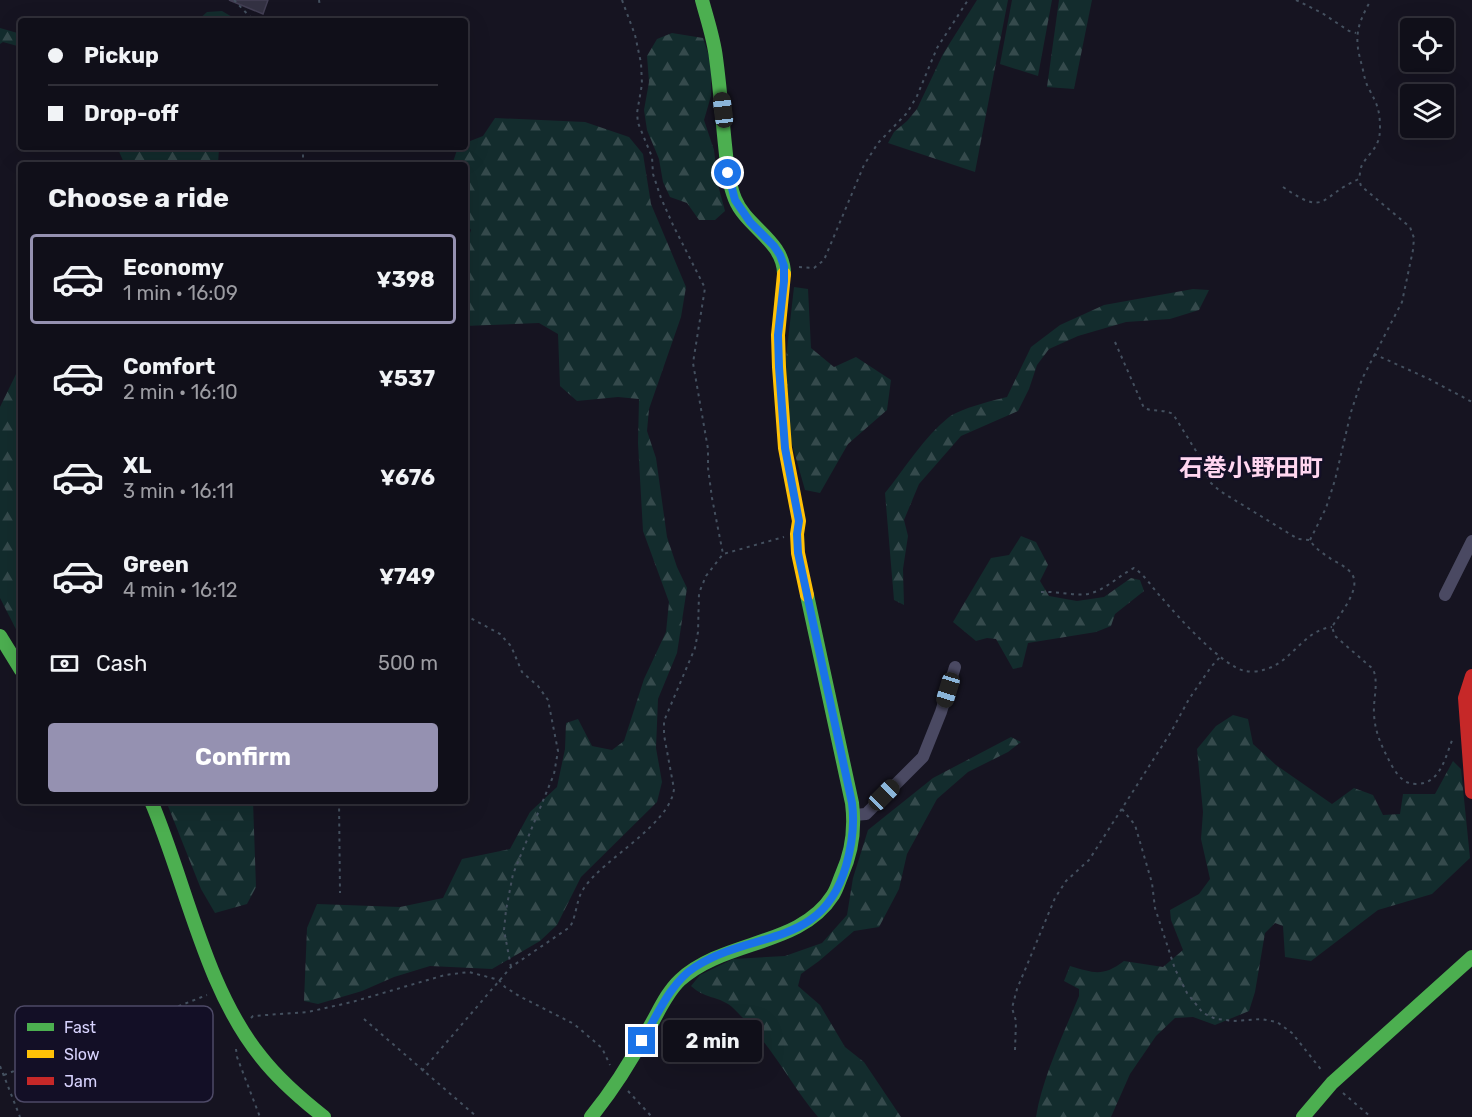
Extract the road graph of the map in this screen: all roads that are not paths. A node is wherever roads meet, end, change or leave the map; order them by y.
1 (702, 0) edge
2 (1472, 541) edge
3 (1445, 595) dead end
4 (0, 636) edge
5 (18, 665) edge
6 (955, 667) dead end
7 (1472, 676) edge
8 (1472, 792) edge
9 (152, 804) edge
10 (854, 815) junction
11 (1472, 957) edge
12 (324, 1117) edge
13 (591, 1117) edge
14 (1303, 1117) edge

1 - 10 street
2 - 3 street
4 - 5 street
6 - 10 street
7 - 8 street
9 - 12 street
10 - 13 street
11 - 14 street

